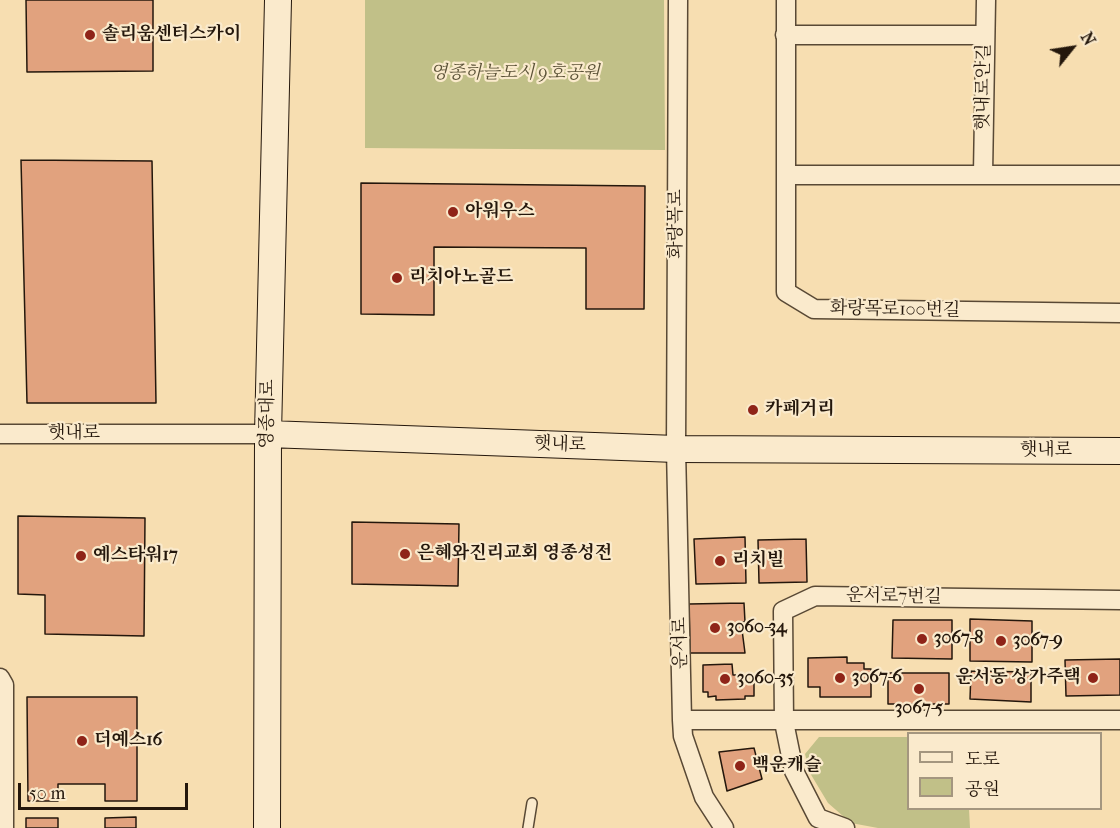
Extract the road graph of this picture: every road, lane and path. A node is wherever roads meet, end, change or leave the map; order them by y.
1 (278, 0) edge
2 (678, 0) edge
3 (786, 0) edge
4 (986, 0) edge
5 (785, 35) junction
6 (984, 35) junction
7 (983, 174) junction
8 (787, 175) junction
9 (1120, 175) edge
10 (1120, 313) edge
11 (0, 434) edge
12 (268, 434) junction
13 (676, 449) junction
14 (1120, 451) edge
15 (1120, 600) edge
16 (0, 678) edge
17 (682, 720) junction
18 (1120, 720) edge
19 (784, 722) junction
20 (532, 803) dead end
21 (4, 828) edge
22 (267, 828) edge
23 (528, 828) edge
24 (724, 828) edge
25 (845, 828) edge

1 - 12 main road, 영종대로
2 - 13 street, 화랑목로
3 - 5 street, 화랑목로100번길
4 - 6 street, 햇내로안길
5 - 6 street
5 - 8 street, 화랑목로100번길
6 - 7 street, 햇내로안길
7 - 8 street
7 - 9 street
8 - 10 street, 화랑목로100번길
11 - 12 street, 햇내로
12 - 13 main road, 햇내로
12 - 22 main road, 영종대로
13 - 14 main road, 햇내로
13 - 17 street, 운서로
15 - 19 street, 운서로7번길
16 - 21 street
17 - 19 street
17 - 24 street, 운서로
18 - 19 street
19 - 25 street, 운서로7번길
20 - 23 lane

